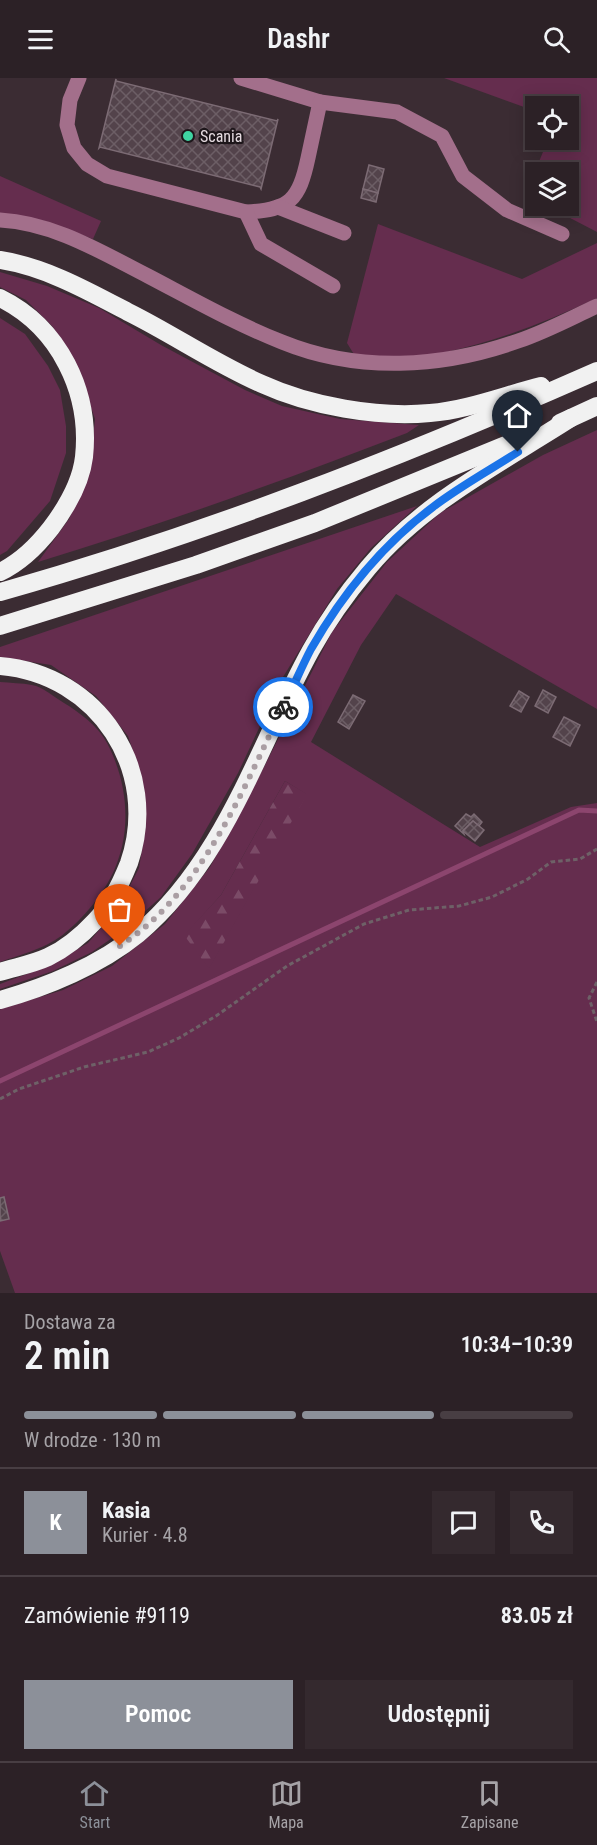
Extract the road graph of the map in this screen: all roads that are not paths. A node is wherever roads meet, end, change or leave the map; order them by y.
1 (79, 78) edge
2 (241, 78) edge
3 (320, 102) junction
4 (278, 207) junction
5 (246, 212) junction
6 (0, 220) edge
7 (344, 233) dead end
8 (562, 234) dead end
9 (0, 260) edge
10 (333, 286) dead end
11 (0, 297) edge
12 (597, 306) edge
13 (597, 372) edge
14 (597, 406) edge
15 (571, 418) junction
16 (0, 572) edge
17 (0, 592) edge
18 (0, 626) edge
19 (0, 666) edge
20 (0, 972) edge
21 (0, 1000) edge

1 - 5 lane
2 - 3 lane
3 - 4 lane
3 - 8 lane
4 - 5 lane
4 - 7 lane
5 - 10 lane
6 - 12 lane
9 - 13 highway
11 - 16 highway
13 - 17 highway
14 - 15 highway
15 - 18 highway
15 - 21 highway
19 - 20 highway

